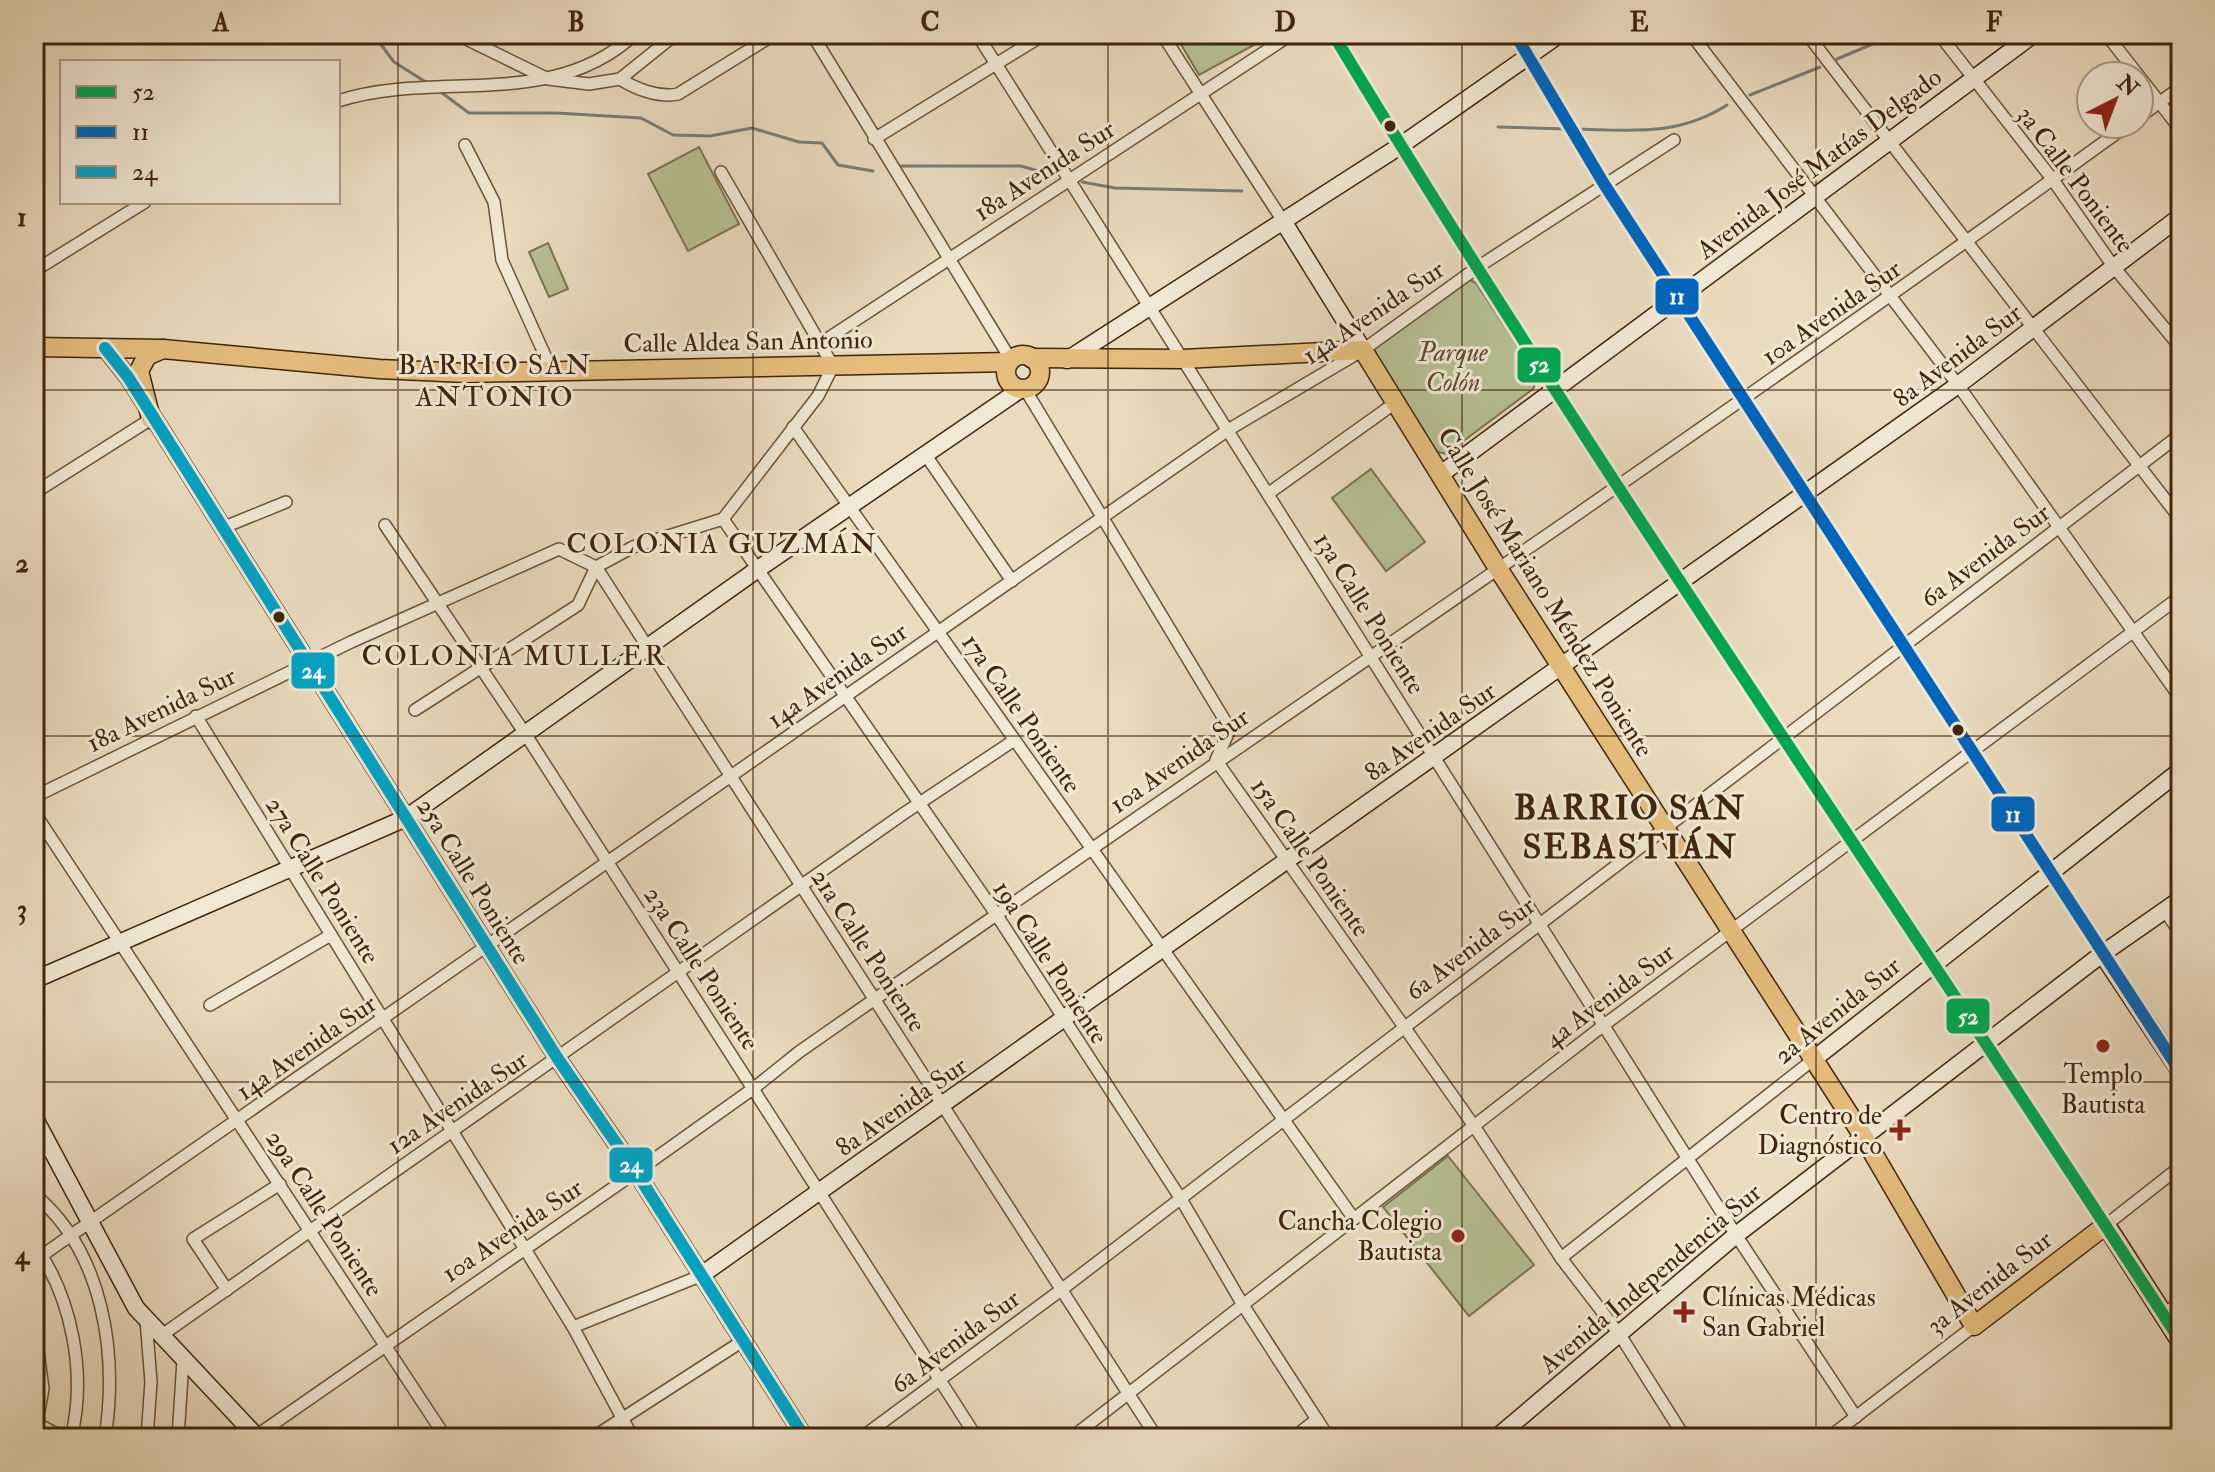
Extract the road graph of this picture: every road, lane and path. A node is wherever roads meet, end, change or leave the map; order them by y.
1 (456, 34) edge
2 (635, 34) edge
3 (676, 34) edge
4 (775, 34) edge
5 (812, 34) edge
6 (977, 34) edge
7 (1045, 34) edge
8 (1162, 34) edge
9 (1292, 34) edge
10 (1333, 34) edge
11 (1515, 34) edge
12 (1560, 34) edge
13 (1691, 34) edge
14 (1807, 34) edge
15 (1939, 34) edge
16 (2034, 34) edge
17 (2106, 34) edge
18 (1530, 55) junction
19 (995, 64) junction
20 (548, 79) junction
21 (620, 79) junction
22 (1972, 79) junction
23 (2181, 87) edge
24 (1200, 97) junction
25 (340, 101) edge
26 (2159, 102) junction
27 (2155, 105) edge
28 (2181, 130) edge
29 (874, 139) junction
30 (1674, 140) dead end
31 (2107, 140) edge
32 (1890, 141) junction
33 (465, 145) dead end
34 (1400, 146) junction
35 (721, 172) dead end
36 (1068, 178) junction
37 (2053, 180) junction
38 (1604, 184) junction
39 (1815, 196) junction
40 (142, 204) edge
41 (2181, 216) edge
42 (1283, 221) junction
43 (1968, 242) junction
44 (949, 259) junction
45 (2113, 266) junction
46 (1478, 267) junction
47 (34, 271) edge
48 (1892, 296) junction
49 (1678, 298) junction
50 (1148, 306) junction
51 (2034, 328) junction
52 (821, 343) junction
53 (34, 347) edge
54 (105, 348) junction
55 (2181, 348) edge
56 (163, 349) junction
57 (1363, 350) junction
58 (1183, 359) junction
59 (1067, 360) junction
60 (833, 366) junction
61 (552, 371) junction
62 (1016, 379) junction
63 (1958, 385) junction
64 (1555, 388) junction
65 (1744, 400) junction
66 (1395, 403) junction
67 (151, 419) junction
68 (793, 427) junction
69 (1228, 430) junction
70 (2181, 434) edge
71 (925, 454) junction
72 (2140, 465) junction
73 (1441, 474) junction
74 (1619, 486) junction
75 (34, 493) edge
76 (1269, 493) junction
77 (1806, 493) junction
78 (286, 502) dead end
79 (852, 507) junction
80 (1103, 518) junction
81 (723, 519) junction
82 (2181, 520) edge
83 (385, 525) dead end
84 (222, 528) junction
85 (2057, 528) junction
86 (596, 567) junction
87 (758, 569) junction
88 (1499, 570) junction
89 (1012, 581) junction
90 (1680, 582) junction
91 (2181, 596) edge
92 (439, 601) junction
93 (938, 631) junction
94 (2132, 632) junction
95 (1902, 645) junction
96 (648, 647) junction
97 (1371, 656) junction
98 (309, 663) junction
99 (1562, 667) junction
100 (482, 668) junction
101 (845, 696) junction
102 (2181, 699) edge
103 (415, 710) dead end
104 (196, 716) junction
105 (526, 735) junction
106 (1783, 737) junction
107 (1013, 741) junction
108 (1971, 752) junction
109 (1434, 757) junction
110 (1216, 760) junction
111 (2181, 770) edge
112 (730, 776) junction
113 (34, 797) edge
114 (919, 803) junction
115 (34, 812) edge
116 (406, 818) junction
117 (1666, 827) junction
118 (1851, 840) junction
119 (1091, 848) junction
120 (1288, 861) junction
121 (607, 862) junction
122 (291, 869) junction
123 (2048, 873) junction
124 (801, 886) junction
125 (2181, 899) edge
126 (2165, 911) junction
127 (996, 914) junction
128 (1539, 923) junction
129 (1731, 930) junction
130 (2181, 934) edge
131 (331, 935) junction
132 (124, 944) junction
133 (487, 946) junction
134 (1162, 950) junction
135 (2102, 954) junction
136 (1932, 963) junction
137 (679, 973) junction
138 (34, 980) edge
139 (874, 999) junction
140 (210, 1005) dead end
141 (384, 1019) junction
142 (1062, 1022) junction
143 (1604, 1025) junction
144 (1404, 1026) junction
145 (1987, 1043) junction
146 (558, 1059) junction
147 (1814, 1059) junction
148 (2181, 1073) edge
149 (754, 1088) junction
150 (943, 1105) junction
151 (34, 1117) edge
152 (1284, 1117) junction
153 (239, 1120) junction
154 (1474, 1126) junction
155 (452, 1130) junction
156 (1863, 1136) junction
157 (1689, 1161) junction
158 (2181, 1166) edge
159 (636, 1172) junction
160 (280, 1184) junction
161 (820, 1193) junction
162 (34, 1194) edge
163 (1181, 1199) junction
164 (1354, 1219) junction
165 (92, 1221) junction
166 (2106, 1225) junction
167 (310, 1230) junction
168 (1736, 1235) junction
169 (70, 1236) junction
170 (34, 1244) edge
171 (525, 1248) junction
172 (38, 1258) edge
173 (1561, 1258) junction
174 (700, 1276) junction
175 (227, 1290) junction
176 (1061, 1290) junction
177 (2181, 1302) edge
178 (1243, 1305) junction
179 (2163, 1314) junction
180 (146, 1320) junction
181 (34, 1321) edge
182 (1974, 1326) junction
183 (573, 1327) junction
184 (162, 1335) junction
185 (1620, 1335) junction
186 (741, 1342) junction
187 (2181, 1342) edge
188 (385, 1345) junction
189 (183, 1360) junction
190 (940, 1381) junction
191 (1128, 1394) junction
192 (1856, 1417) junction
193 (620, 1419) junction
194 (1317, 1419) junction
195 (36, 1423) edge
196 (34, 1437) edge
197 (256, 1437) edge
198 (1500, 1437) edge
199 (64, 1438) edge
200 (71, 1438) edge
201 (105, 1438) edge
202 (147, 1438) edge
203 (178, 1438) edge
204 (236, 1438) edge
205 (446, 1438) edge
206 (592, 1438) edge
207 (633, 1438) edge
208 (805, 1438) edge
209 (861, 1438) edge
210 (977, 1438) edge
211 (1071, 1438) edge
212 (1157, 1438) edge
213 (1293, 1438) edge
214 (1329, 1438) edge
215 (1685, 1438) edge
216 (1828, 1438) edge

1 - 20 street
2 - 20 street
3 - 21 street
4 - 21 street
5 - 29 street
6 - 19 street, 13a Calle Poniente
7 - 19 street
8 - 24 street, Calle José Mariano Méndez Poniente
9 - 24 street, 18a Avenida Sur
10 - 34 street
11 - 18 street
12 - 18 street
13 - 39 street
14 - 32 street
15 - 22 street, 3a Calle Poniente
16 - 22 street, Avenida José Matías Delgado
17 - 26 street
18 - 34 street
18 - 38 street
19 - 29 street
19 - 36 street, 13a Calle Poniente
20 - 21 street
20 - 25 street
22 - 32 street, Avenida José Matías Delgado
22 - 37 street, 3a Calle Poniente
23 - 26 street
24 - 36 street, 18a Avenida Sur
24 - 42 street, Calle José Mariano Méndez Poniente
26 - 27 street
26 - 28 street
29 - 44 street
30 - 38 street, 14a Avenida Sur
31 - 37 street, 10a Avenida Sur
32 - 39 street, Avenida José Matías Delgado
32 - 43 street
33 - 61 street
34 - 42 street
34 - 46 street
35 - 52 street
36 - 44 street, 18a Avenida Sur
36 - 50 street, 13a Calle Poniente
37 - 43 street, 10a Avenida Sur
37 - 45 street, 3a Calle Poniente
38 - 46 street, 14a Avenida Sur
38 - 49 street
39 - 48 street
39 - 49 street, Avenida José Matías Delgado
40 - 47 street
41 - 45 street, 8a Avenida Sur
42 - 50 street
42 - 57 street, Calle José Mariano Méndez Poniente
43 - 48 street, 10a Avenida Sur
43 - 51 street
44 - 52 street, 18a Avenida Sur
44 - 62 street
45 - 51 street, 8a Avenida Sur
45 - 55 street, 3a Calle Poniente
46 - 57 street, 14a Avenida Sur
46 - 64 street
48 - 63 street
48 - 65 street, 10a Avenida Sur
49 - 64 street, Avenida José Matías Delgado
49 - 65 street
50 - 58 street, 13a Calle Poniente
50 - 59 street
51 - 63 street, 8a Avenida Sur
51 - 72 street
52 - 60 street
53 - 54 main road, Calle Aldea San Antonio
54 - 56 main road, Calle Aldea San Antonio
54 - 67 street, 25a Calle Poniente
56 - 61 main road, Calle Aldea San Antonio
56 - 67 main road
57 - 58 main road
57 - 66 main road, Calle José Mariano Méndez Poniente
57 - 69 street, 14a Avenida Sur
58 - 59 main road
58 - 69 street, 13a Calle Poniente
59 - 62 main road
59 - 62 main road
60 - 61 main road, Calle Aldea San Antonio
60 - 62 main road, Calle Aldea San Antonio
60 - 68 street
62 - 71 street
62 - 80 street
63 - 77 street, 8a Avenida Sur
63 - 85 street
64 - 73 street, Avenida José Matías Delgado
64 - 74 street
65 - 74 street, 10a Avenida Sur
65 - 77 street
66 - 73 main road, Calle José Mariano Méndez Poniente
66 - 76 street
67 - 75 street
67 - 84 street, 25a Calle Poniente
68 - 79 street, 17a Calle Poniente
68 - 81 street
69 - 76 street, 13a Calle Poniente
69 - 80 street, 14a Avenida Sur
70 - 72 street, 6a Avenida Sur
71 - 79 street
71 - 89 street
72 - 82 street
72 - 85 street, 6a Avenida Sur
73 - 88 main road, Calle José Mariano Méndez Poniente
74 - 88 street, 10a Avenida Sur
74 - 90 street
76 - 97 street, 13a Calle Poniente
77 - 90 street, 8a Avenida Sur
77 - 95 street
78 - 84 street
79 - 87 street
79 - 93 street, 17a Calle Poniente
80 - 89 street, 14a Avenida Sur
80 - 110 street
81 - 86 street
81 - 87 street, 19a Calle Poniente
83 - 92 street, 23a Calle Poniente
84 - 98 street, 25a Calle Poniente
85 - 94 street
85 - 95 street, 6a Avenida Sur
86 - 92 street, 18a Avenida Sur
86 - 96 street, 21a Calle Poniente
86 - 100 street
87 - 96 street
87 - 101 street, 19a Calle Poniente
88 - 97 street, 10a Avenida Sur
88 - 99 main road, Calle José Mariano Méndez Poniente
89 - 93 street, 14a Avenida Sur
90 - 99 street, 8a Avenida Sur
90 - 106 street
91 - 94 street, 4a Avenida Sur
92 - 98 street, 18a Avenida Sur
92 - 100 street, 23a Calle Poniente
93 - 101 street, 14a Avenida Sur
93 - 107 street, 17a Calle Poniente
94 - 102 street
94 - 108 street, 4a Avenida Sur
95 - 106 street, 6a Avenida Sur
95 - 108 street
96 - 105 street
96 - 112 street, 21a Calle Poniente
97 - 109 street, 13a Calle Poniente
97 - 110 street, 10a Avenida Sur
98 - 104 street, 18a Avenida Sur
98 - 116 street, 25a Calle Poniente
99 - 109 street, 8a Avenida Sur
99 - 117 main road, Calle José Mariano Méndez Poniente
100 - 103 street
100 - 105 street, 23a Calle Poniente
101 - 112 street, 14a Avenida Sur
101 - 114 street, 19a Calle Poniente
104 - 113 street, 18a Avenida Sur
104 - 122 street, 27a Calle Poniente
105 - 116 street
105 - 121 street, 23a Calle Poniente
106 - 117 street, 6a Avenida Sur
106 - 118 street
107 - 114 street, 12a Avenida Sur
107 - 119 street, 17a Calle Poniente
108 - 118 street, 4a Avenida Sur
108 - 123 street
109 - 120 street, 8a Avenida Sur
109 - 128 street, 13a Calle Poniente
110 - 119 street, 10a Avenida Sur
110 - 120 street, 15a Calle Poniente
111 - 123 street, 2a Avenida Sur
112 - 121 street, 14a Avenida Sur
112 - 124 street, 21a Calle Poniente
114 - 124 street, 12a Avenida Sur
114 - 127 street, 19a Calle Poniente
115 - 132 street, 29a Calle Poniente
116 - 122 street
116 - 133 street, 25a Calle Poniente
117 - 128 street, 6a Avenida Sur
117 - 129 main road, Calle José Mariano Méndez Poniente
118 - 129 street, 4a Avenida Sur
118 - 136 street
119 - 127 street, 10a Avenida Sur
119 - 134 street, 17a Calle Poniente
120 - 134 street, 8a Avenida Sur
120 - 144 street, 15a Calle Poniente
121 - 133 street, 14a Avenida Sur
121 - 137 street, 23a Calle Poniente
122 - 131 street, 27a Calle Poniente
122 - 132 street
123 - 135 street
123 - 136 street, 2a Avenida Sur
124 - 137 street, 12a Avenida Sur
124 - 139 street, 21a Calle Poniente
125 - 126 street, Avenida Independencia Sur
126 - 130 street
126 - 135 street, Avenida Independencia Sur
127 - 139 street, 10a Avenida Sur
127 - 142 street, 19a Calle Poniente
128 - 143 street, 13a Calle Poniente
128 - 144 street, 6a Avenida Sur
129 - 143 street, 4a Avenida Sur
129 - 147 main road, Calle José Mariano Méndez Poniente
131 - 140 street
131 - 141 street, 27a Calle Poniente
132 - 138 street
132 - 153 street, 29a Calle Poniente
133 - 141 street, 14a Avenida Sur
133 - 146 street, 25a Calle Poniente
134 - 142 street, 8a Avenida Sur
134 - 152 street, 17a Calle Poniente
135 - 145 street, Avenida Independencia Sur
135 - 148 street
136 - 145 street
136 - 147 street, 2a Avenida Sur
137 - 146 street, 12a Avenida Sur
137 - 149 street, 23a Calle Poniente
139 - 149 street, 10a Avenida Sur
139 - 150 street, 21a Calle Poniente
141 - 153 street, 14a Avenida Sur
141 - 155 street, 27a Calle Poniente
142 - 150 street, 8a Avenida Sur
142 - 163 street, 19a Calle Poniente
143 - 154 street, 4a Avenida Sur
143 - 157 street, 13a Calle Poniente
144 - 152 street, 6a Avenida Sur
144 - 154 street, 15a Calle Poniente
145 - 156 street, Avenida Independencia Sur
145 - 166 street
146 - 155 street, 12a Avenida Sur
146 - 159 street, 25a Calle Poniente
147 - 156 main road, Calle José Mariano Méndez Poniente
147 - 157 street, 2a Avenida Sur
149 - 159 street, 10a Avenida Sur
149 - 161 street, 23a Calle Poniente
150 - 161 street, 8a Avenida Sur
150 - 176 street, 21a Calle Poniente
151 - 165 street
152 - 163 street, 6a Avenida Sur
152 - 164 street, 17a Calle Poniente
153 - 160 street, 29a Calle Poniente
153 - 165 street, 14a Avenida Sur
154 - 164 street, 4a Avenida Sur
154 - 173 street, 15a Calle Poniente
155 - 167 street, 12a Avenida Sur
155 - 171 street, 27a Calle Poniente
156 - 168 street, Avenida Independencia Sur
156 - 182 main road, Calle José Mariano Méndez Poniente
157 - 168 street, 13a Calle Poniente
157 - 173 street, 2a Avenida Sur
158 - 166 street, 3a Avenida Sur
159 - 171 street, 10a Avenida Sur
159 - 174 street, 25a Calle Poniente
160 - 167 street, 29a Calle Poniente
160 - 175 street
161 - 174 street, 8a Avenida Sur
161 - 190 street, 23a Calle Poniente
162 - 169 street
163 - 176 street, 6a Avenida Sur
163 - 178 street, 19a Calle Poniente
164 - 178 street, 4a Avenida Sur
165 - 169 street, 14a Avenida Sur
165 - 180 street
166 - 179 main road
166 - 182 main road, 3a Avenida Sur
167 - 175 street, 12a Avenida Sur
167 - 188 street, 29a Calle Poniente
168 - 185 street, Avenida Independencia Sur
168 - 192 street, 13a Calle Poniente
169 - 172 street, 14a Avenida Sur
169 - 201 street
170 - 172 street
171 - 183 street, 27a Calle Poniente
171 - 188 street, 10a Avenida Sur
172 - 200 street
173 - 185 street, 15a Calle Poniente
174 - 183 street
174 - 186 street, 25a Calle Poniente
175 - 184 street, 12a Avenida Sur
176 - 190 street, 6a Avenida Sur
176 - 191 street, 21a Calle Poniente
177 - 179 street
178 - 191 street, 4a Avenida Sur
178 - 194 street, 19a Calle Poniente
179 - 187 main road
180 - 184 street
180 - 202 street
181 - 195 street
182 - 192 street, 3a Avenida Sur
183 - 193 street, 27a Calle Poniente
184 - 189 street
185 - 198 street, Avenida Independencia Sur
185 - 215 street, 15a Calle Poniente
186 - 193 street
186 - 208 street, 25a Calle Poniente
188 - 197 street, 10a Avenida Sur
188 - 205 street, 29a Calle Poniente
189 - 197 street
189 - 203 street
190 - 209 street, 6a Avenida Sur
190 - 210 street, 23a Calle Poniente
191 - 211 street, 4a Avenida Sur
191 - 212 street, 21a Calle Poniente
192 - 216 street, 3a Avenida Sur
193 - 206 street
193 - 207 street, 27a Calle Poniente
194 - 213 street
194 - 214 street, 19a Calle Poniente
195 - 196 street
195 - 199 street
197 - 204 street

